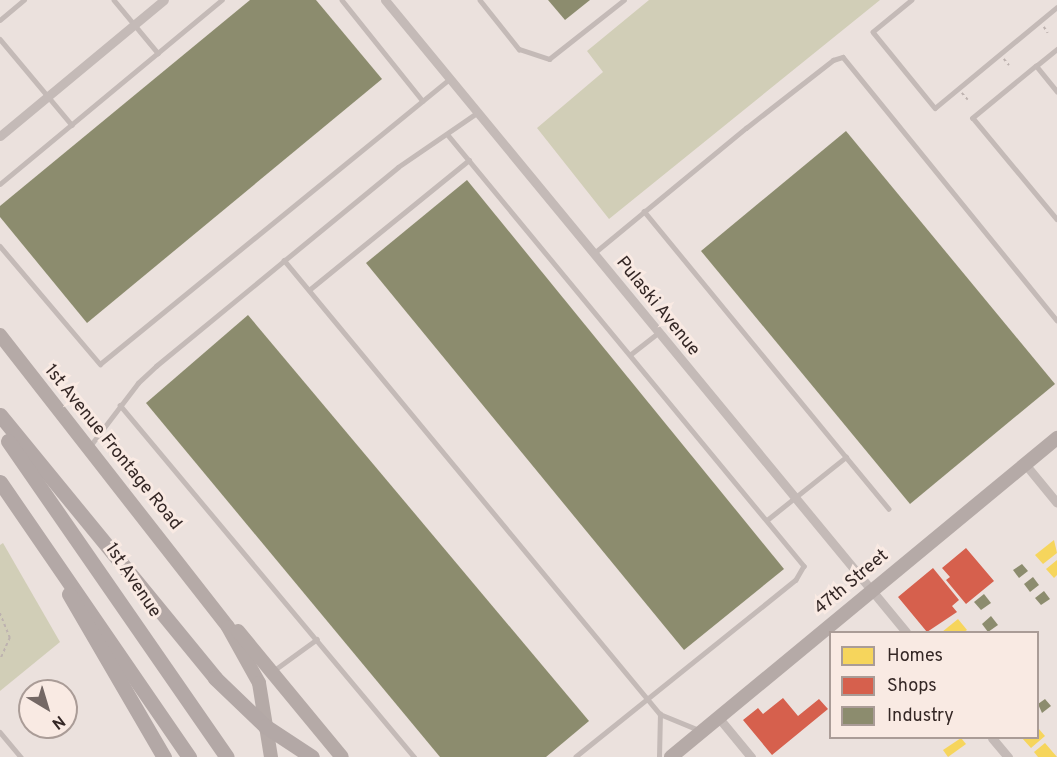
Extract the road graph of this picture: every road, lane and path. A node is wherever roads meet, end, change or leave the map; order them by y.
1 (24, 0) edge
2 (114, 0) edge
3 (164, 0) edge
4 (222, 0) edge
5 (342, 0) edge
6 (385, 0) edge
7 (480, 0) edge
8 (624, 0) edge
9 (912, 0) edge
10 (1057, 7) edge
11 (0, 20) edge
12 (134, 25) junction
13 (0, 39) edge
14 (1057, 49) edge
15 (158, 53) junction
16 (1035, 66) junction
17 (450, 79) junction
18 (1057, 92) edge
19 (48, 96) junction
20 (423, 101) junction
21 (477, 113) junction
22 (72, 125) junction
23 (448, 135) junction
24 (0, 136) edge
25 (469, 160) junction
26 (0, 184) edge
27 (645, 211) junction
28 (1057, 219) edge
29 (0, 246) edge
30 (593, 254) junction
31 (284, 260) junction
32 (309, 290) junction
33 (1057, 320) edge
34 (658, 333) junction
35 (0, 335) edge
36 (631, 354) junction
37 (120, 405) junction
38 (0, 416) edge
39 (0, 430) edge
40 (1057, 438) edge
41 (88, 448) junction
42 (846, 457) junction
43 (1025, 464) junction
44 (0, 482) edge
45 (13, 499) junction
46 (795, 499) junction
47 (1057, 503) edge
48 (889, 509) dead end
49 (767, 520) junction
50 (197, 583) junction
51 (871, 590) junction
52 (0, 613) edge
53 (904, 631) edge
54 (317, 639) junction
55 (0, 660) edge
56 (273, 671) junction
57 (648, 699) junction
58 (660, 714) junction
59 (718, 717) junction
60 (265, 726) junction
61 (702, 730) junction
62 (0, 732) edge
63 (993, 739) edge
64 (21, 757) edge
65 (164, 757) edge
66 (189, 757) edge
67 (227, 757) edge
68 (271, 757) edge
69 (312, 757) edge
70 (342, 757) edge
71 (414, 757) edge
72 (576, 757) edge
73 (659, 757) edge
74 (671, 757) edge
75 (751, 757) edge
76 (1008, 757) edge

1 - 11 lane
2 - 12 lane
3 - 12 street
4 - 15 lane
5 - 20 lane
6 - 17 street, Pulaski Avenue
7 - 8 lane
9 - 10 lane
12 - 15 lane
12 - 19 street
13 - 19 lane
14 - 16 lane
15 - 22 lane
16 - 18 lane
16 - 28 lane
17 - 20 lane
17 - 21 street, Pulaski Avenue
19 - 22 lane
19 - 24 street
20 - 29 lane
21 - 23 lane
21 - 30 street, Pulaski Avenue
22 - 26 lane
23 - 25 lane
23 - 31 lane
25 - 32 lane
25 - 36 lane
27 - 30 lane
27 - 33 lane
27 - 42 lane
30 - 34 street, Pulaski Avenue
31 - 32 lane
31 - 37 lane
32 - 57 lane
34 - 36 lane
34 - 46 street, Pulaski Avenue
35 - 41 street, 1st Avenue Frontage Road
36 - 49 lane
37 - 41 lane
37 - 54 lane
38 - 60 main road
39 - 67 main road, 1st Avenue
40 - 43 street, 47th Street
41 - 50 street, 1st Avenue Frontage Road
42 - 46 lane
42 - 48 lane
43 - 47 street
43 - 51 street, 47th Street
44 - 45 main road
45 - 65 main road
45 - 66 main road
46 - 49 lane
46 - 51 street, Pulaski Avenue
49 - 57 lane
50 - 56 street, 1st Avenue Frontage Road
50 - 60 street, 1st Avenue Frontage Road
51 - 53 street, Pulaski Avenue
51 - 59 street, 47th Street
52 - 55 path
54 - 56 lane
54 - 71 lane
56 - 70 street, 1st Avenue Frontage Road
57 - 58 lane
57 - 72 lane
58 - 61 lane
58 - 73 lane
59 - 61 street, 47th Street
59 - 75 street
60 - 68 street, 1st Avenue Frontage Road
60 - 69 main road
61 - 74 street, 47th Street
62 - 64 lane
63 - 76 street

